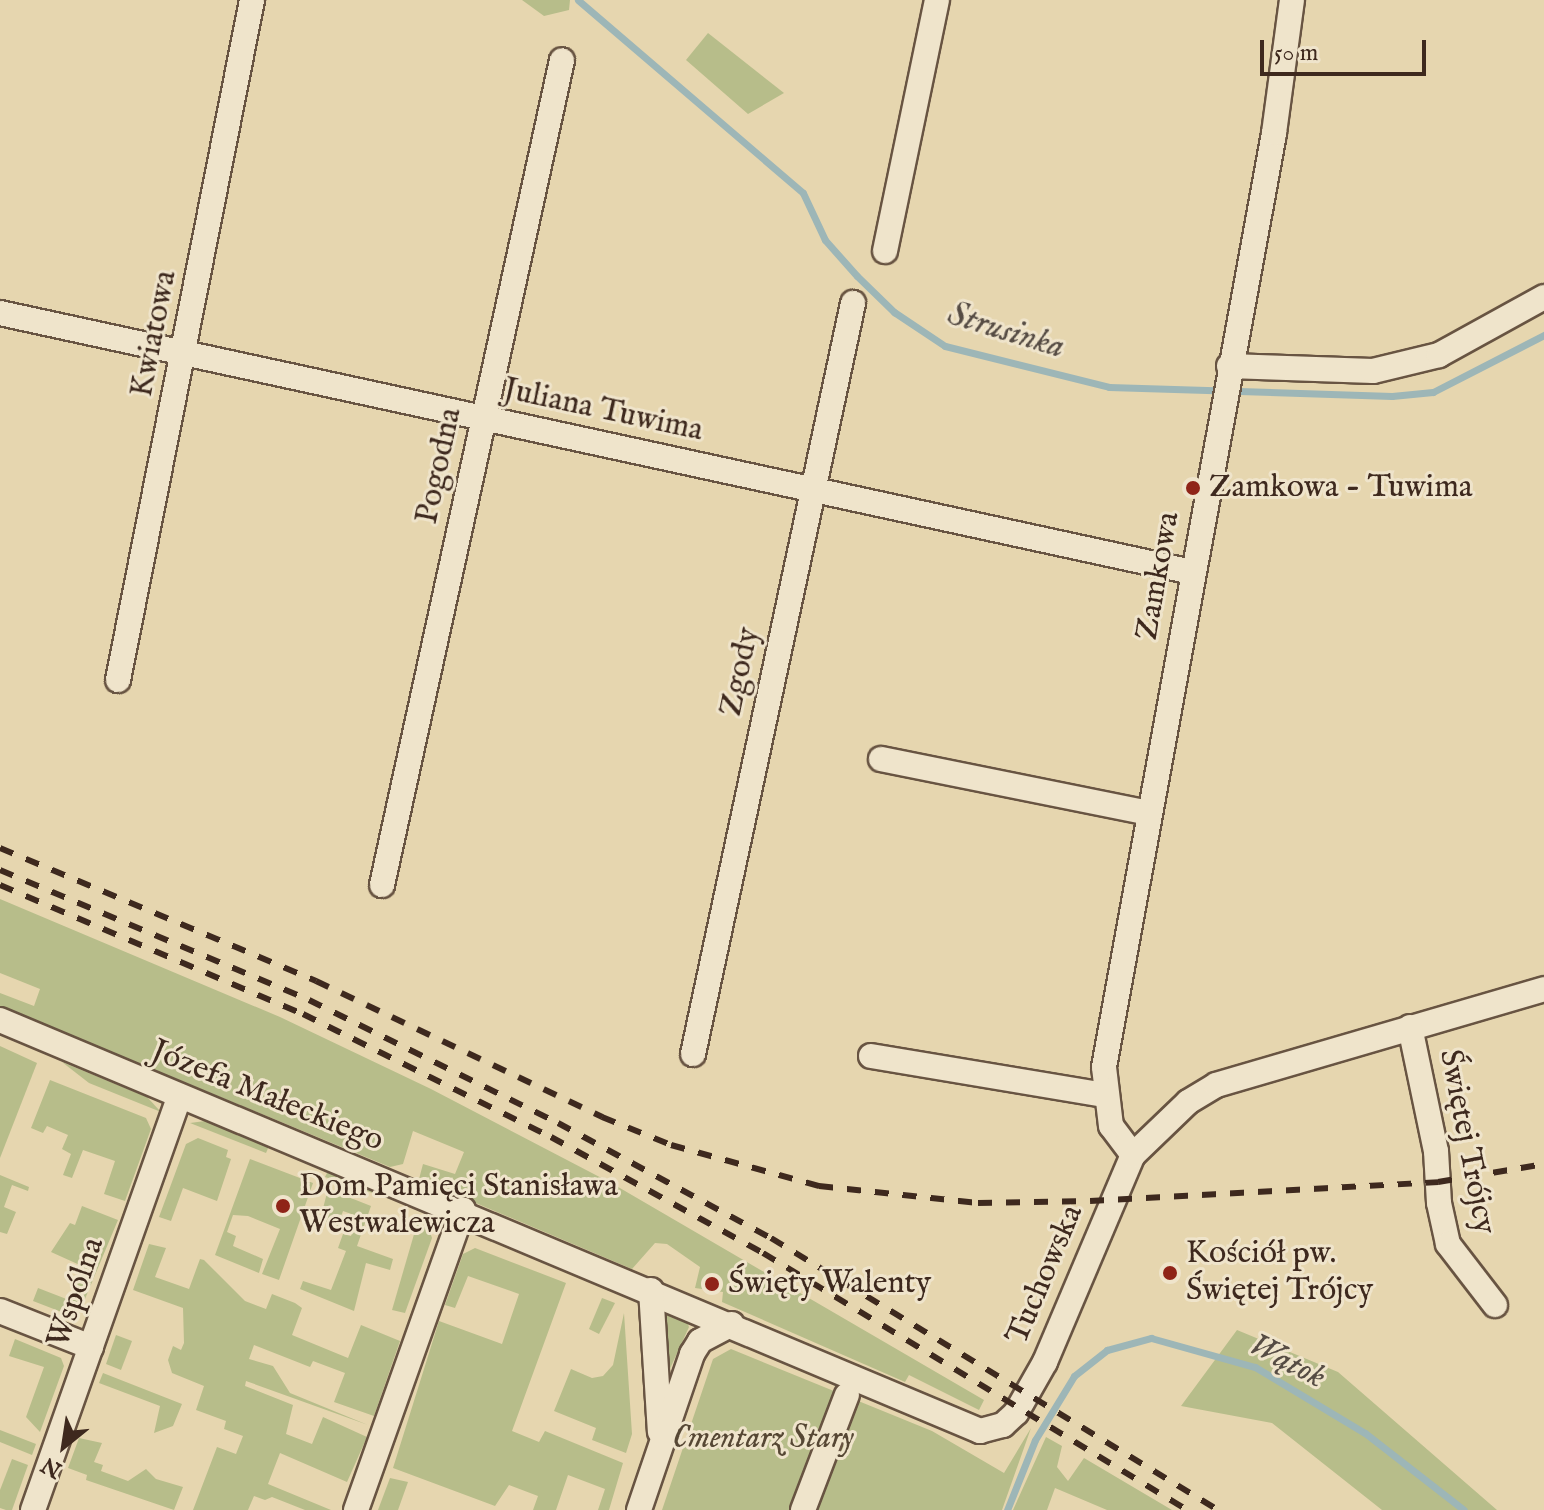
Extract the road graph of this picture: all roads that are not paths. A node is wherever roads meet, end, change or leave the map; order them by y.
1 (252, 0) edge
2 (937, 0) edge
3 (1292, 0) edge
4 (562, 60) dead end
5 (885, 251) dead end
6 (1544, 297) edge
7 (853, 303) dead end
8 (0, 313) edge
9 (185, 352) junction
10 (1228, 370) junction
11 (483, 418) junction
12 (813, 488) junction
13 (1192, 572) junction
14 (118, 680) dead end
15 (881, 759) dead end
16 (1150, 813) junction
17 (382, 885) dead end
18 (1544, 989) edge
19 (0, 1020) edge
20 (1410, 1027) junction
21 (693, 1054) dead end
22 (871, 1056) dead end
23 (1104, 1095) junction
24 (180, 1096) junction
25 (1133, 1155) junction
26 (463, 1210) junction
27 (651, 1290) junction
28 (1495, 1305) dead end
29 (0, 1311) edge
30 (732, 1324) junction
31 (91, 1347) junction
32 (847, 1395) dead end
33 (660, 1443) junction
34 (33, 1510) edge
35 (356, 1510) edge
36 (639, 1510) edge
37 (803, 1510) edge

1 - 9 street, Kwiatowa
2 - 5 street
3 - 10 street, Zamkowa
4 - 11 street, Pogodna
6 - 10 street
7 - 12 street, Zgody
8 - 9 street, Juliana Tuwima
9 - 11 street, Juliana Tuwima
9 - 14 street, Kwiatowa
10 - 13 street, Zamkowa
11 - 12 street, Juliana Tuwima
11 - 17 street, Pogodna
12 - 13 street, Juliana Tuwima
12 - 21 street, Zgody
13 - 16 street, Zamkowa
15 - 16 street
16 - 23 street, Zamkowa
18 - 20 street, Tuchowska
19 - 24 street, Józefa Małeckiego
20 - 25 street, Tuchowska
20 - 28 street, Świętej Trójcy
22 - 23 street
23 - 25 street, Zamkowa
24 - 26 street, Józefa Małeckiego
24 - 31 street, Wspólna
25 - 30 street, Tuchowska
26 - 27 street, Józefa Małeckiego
26 - 35 street
27 - 30 street, Józefa Małeckiego
27 - 33 street
29 - 31 street
30 - 33 street
31 - 34 street, Wspólna
32 - 37 street
33 - 36 street

